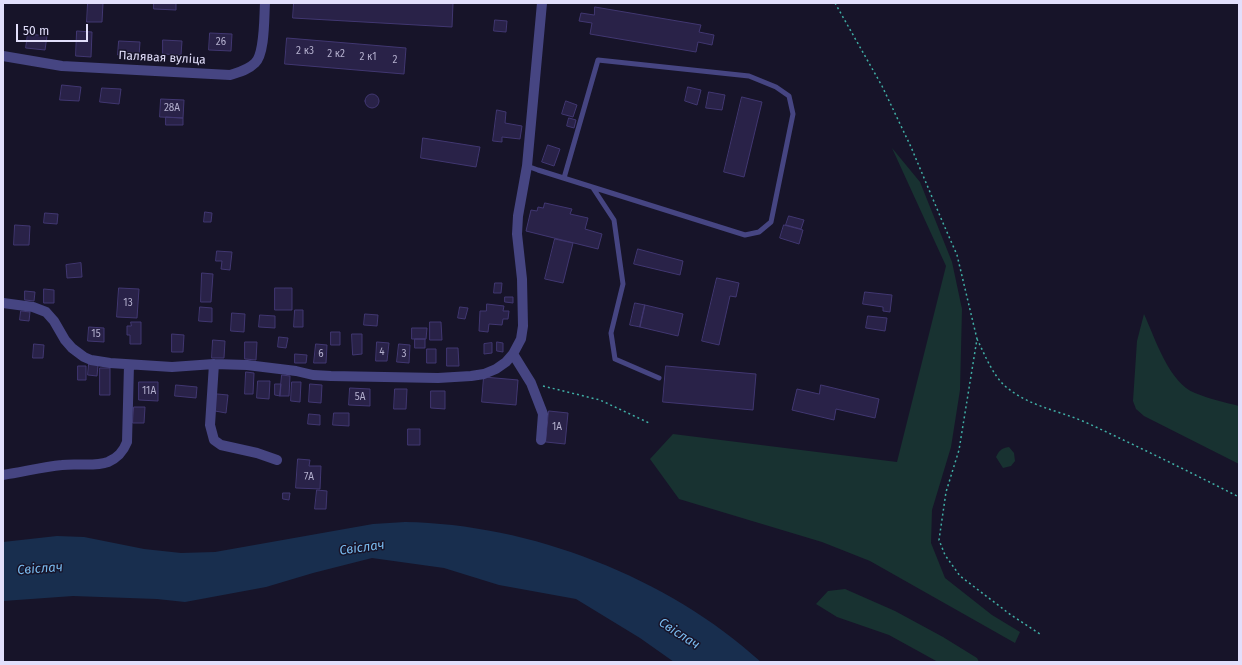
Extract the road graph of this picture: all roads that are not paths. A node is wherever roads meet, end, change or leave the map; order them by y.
1 (265, 3) edge
2 (542, 3) edge
3 (3, 56) edge
4 (527, 166) junction
5 (564, 178) junction
6 (593, 188) junction
7 (3, 303) edge
8 (513, 354) junction
9 (214, 364) junction
10 (129, 365) junction
11 (660, 378) dead end
12 (541, 440) dead end
13 (277, 460) dead end
14 (3, 475) edge

1 - 3 street, Палявая вуліца
2 - 4 street
4 - 5 lane
4 - 8 street
5 - 6 lane
5 - 6 lane
6 - 11 lane
7 - 10 street
8 - 9 street
8 - 12 street
9 - 10 street
9 - 13 street
10 - 14 street

